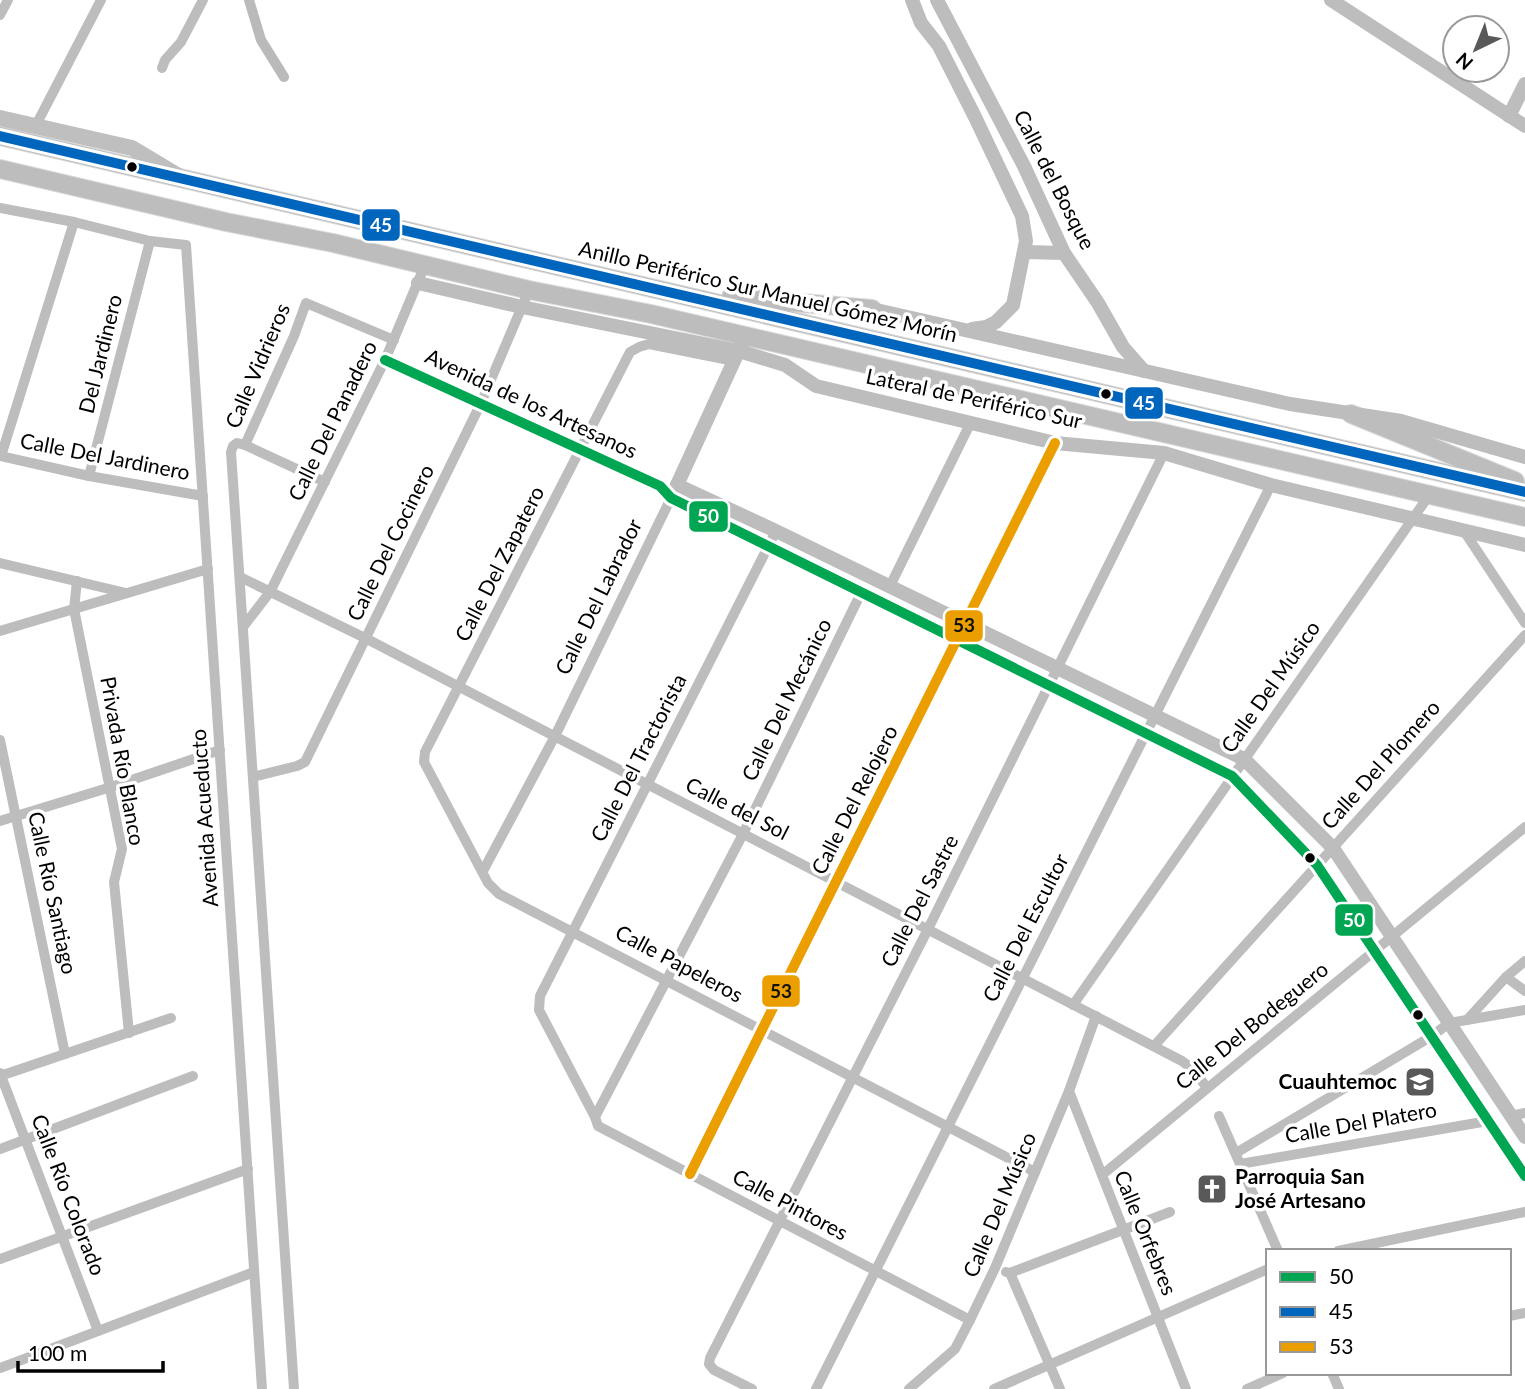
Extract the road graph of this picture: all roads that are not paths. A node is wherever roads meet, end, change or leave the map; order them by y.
1 (8, 0) edge
2 (101, 0) edge
3 (203, 0) edge
4 (912, 0) edge
5 (937, 0) edge
6 (1331, 0) edge
7 (0, 15) edge
8 (162, 68) dead end
9 (1525, 84) edge
10 (1508, 116) junction
11 (0, 118) edge
12 (1525, 126) edge
13 (35, 127) junction
14 (0, 136) edge
15 (0, 169) edge
16 (0, 177) edge
17 (32, 177) junction
18 (182, 178) junction
19 (0, 209) edge
20 (74, 222) junction
21 (150, 241) junction
22 (1025, 252) junction
23 (1064, 253) junction
24 (425, 265) junction
25 (418, 283) junction
26 (529, 290) junction
27 (668, 292) junction
28 (522, 307) junction
29 (872, 309) joint
30 (965, 330) junction
31 (394, 340) junction
32 (739, 350) junction
33 (386, 360) junction
34 (1144, 371) junction
35 (481, 402) junction
36 (1351, 415) junction
37 (971, 422) junction
38 (1055, 443) junction
39 (245, 445) junction
40 (580, 448) junction
41 (1164, 453) junction
42 (1, 456) edge
43 (1525, 457) edge
44 (89, 476) junction
45 (325, 482) junction
46 (1271, 485) junction
47 (1525, 485) edge
48 (674, 492) junction
49 (1525, 492) edge
50 (1430, 494) junction
51 (203, 496) junction
52 (1523, 517) edge
53 (1413, 520) junction
54 (776, 531) junction
55 (1464, 531) junction
56 (1525, 545) edge
57 (768, 547) junction
58 (0, 563) edge
59 (208, 569) junction
60 (240, 578) junction
61 (77, 581) junction
62 (890, 586) junction
63 (270, 592) junction
64 (861, 593) junction
65 (128, 594) junction
66 (74, 609) junction
67 (965, 623) junction
68 (1525, 623) edge
69 (243, 627) junction
70 (0, 631) edge
71 (1525, 635) edge
72 (365, 638) junction
73 (957, 640) junction
74 (1058, 668) junction
75 (1049, 685) junction
76 (459, 687) junction
77 (1155, 715) junction
78 (1146, 733) junction
79 (555, 736) junction
80 (0, 740) edge
81 (220, 750) junction
82 (1244, 759) junction
83 (2, 761) edge
84 (1232, 776) junction
85 (253, 777) junction
86 (647, 784) junction
87 (111, 787) junction
88 (16, 815) junction
89 (0, 821) edge
90 (1525, 827) edge
91 (743, 834) junction
92 (1333, 848) junction
93 (1317, 865) junction
94 (483, 871) junction
95 (836, 882) junction
96 (492, 888) joint
97 (928, 929) junction
98 (573, 930) junction
99 (1392, 936) junction
100 (1374, 951) junction
101 (1525, 961) edge
102 (1506, 977) junction
103 (1022, 978) junction
104 (667, 980) junction
105 (1525, 991) edge
106 (1073, 1004) junction
107 (1525, 1010) edge
108 (1096, 1016) junction
109 (171, 1018) dead end
110 (1467, 1020) junction
111 (1449, 1023) junction
112 (762, 1029) junction
113 (129, 1033) junction
114 (1432, 1036) junction
115 (1154, 1046) junction
116 (65, 1054) junction
117 (0, 1075) edge
118 (193, 1076) dead end
119 (853, 1077) junction
120 (1207, 1088) junction
121 (1069, 1091) junction
122 (1518, 1114) edge
123 (1219, 1116) dead end
124 (595, 1119) junction
125 (1488, 1121) junction
126 (948, 1126) junction
127 (1525, 1137) edge
128 (27, 1139) junction
129 (0, 1149) edge
130 (1238, 1159) junction
131 (248, 1169) junction
132 (1035, 1172) junction
133 (690, 1174) junction
134 (1102, 1175) junction
135 (1525, 1176) edge
136 (1170, 1212) dead end
137 (1525, 1212) edge
138 (781, 1221) junction
139 (1123, 1230) junction
140 (63, 1237) junction
141 (1277, 1249) edge
142 (1348, 1249) edge
143 (0, 1259) edge
144 (995, 1268) junction
145 (875, 1270) junction
146 (1266, 1270) edge
147 (254, 1272) junction
148 (1010, 1273) junction
149 (1158, 1317) junction
150 (970, 1320) junction
151 (98, 1331) junction
152 (1049, 1364) junction
153 (0, 1368) edge
154 (1278, 1375) edge
155 (262, 1389) edge
156 (294, 1389) edge
157 (752, 1389) edge
158 (816, 1389) edge
159 (909, 1389) edge
160 (994, 1389) edge
161 (1060, 1389) edge
162 (1186, 1389) edge
163 (1247, 1389) edge

1 - 7 street
2 - 13 street
3 - 8 street
4 - 22 street, Calle del Bosque
5 - 23 street, Calle del Bosque
6 - 10 street
9 - 10 street
10 - 12 street
11 - 13 main road
13 - 18 main road
14 - 18 highway, Anillo Periférico Sur Manuel Gómez Morín
15 - 17 highway
16 - 17 highway
17 - 24 highway
18 - 27 highway, Anillo Periférico Sur Manuel Gómez Morín
19 - 20 street
20 - 21 street
20 - 42 street
21 - 44 street, Del Jardinero
21 - 51 street, Avenida Acueducto
22 - 23 street
22 - 30 street, Calle del Bosque
23 - 34 street, Calle del Bosque
24 - 25 street, Calle Del Panadero
24 - 26 highway
25 - 28 street, Lateral de Periférico Sur
25 - 31 street, Calle Del Panadero
26 - 28 street, Calle Del Cocinero
26 - 32 highway
27 - 29 highway
27 - 49 highway, Anillo Periférico Sur Manuel Gómez Morín
28 - 32 street, Lateral de Periférico Sur
28 - 35 street, Calle Del Cocinero
29 - 30 street
30 - 34 street
31 - 33 street, Calle Del Panadero
31 - 39 street, Calle Vidrieros
32 - 37 street, Lateral de Periférico Sur
32 - 40 street, Calle Del Zapatero
32 - 48 street, Calle Del Labrador
32 - 50 highway
33 - 35 street, Avenida de los Artesanos
33 - 45 street, Calle Del Panadero
34 - 36 street
35 - 40 street, Avenida de los Artesanos
35 - 72 street, Calle Del Cocinero
36 - 43 street
36 - 47 highway
37 - 38 street, Lateral de Periférico Sur
37 - 62 street
38 - 41 street, Lateral de Periférico Sur
38 - 67 street, Calle Del Relojero
39 - 45 street, Calle Vidrieros
39 - 60 street, Calle Vidrieros
40 - 48 street, Avenida de los Artesanos
40 - 76 street, Calle Del Zapatero
41 - 46 street, Lateral de Periférico Sur
41 - 74 street, Calle Del Sastre
42 - 44 street, Calle Del Jardinero
44 - 51 street, Calle Del Jardinero
45 - 63 street, Calle Del Panadero
46 - 53 street, Lateral de Periférico Sur
46 - 77 street, Calle Del Escultor
48 - 54 street, Avenida de los Artesanos
48 - 57 street, Avenida de los Artesanos
48 - 79 street, Calle Del Labrador
50 - 52 highway
50 - 53 street, Calle Del Músico
51 - 59 street, Avenida Acueducto
53 - 55 street, Lateral de Periférico Sur
53 - 82 street, Calle Del Músico
54 - 57 street, Calle Del Tractorista
54 - 62 street, Avenida de los Artesanos
55 - 56 street, Lateral de Periférico Sur
55 - 68 street
57 - 64 street, Avenida de los Artesanos
57 - 86 street, Calle Del Tractorista
58 - 61 street
59 - 65 street
59 - 81 street, Avenida Acueducto
60 - 63 street, Calle del Sol
60 - 69 street
61 - 65 street
61 - 66 street, Privada Río Blanco
62 - 67 street, Avenida de los Artesanos
63 - 69 street, Calle Del Panadero
63 - 72 street, Calle del Sol
64 - 73 street, Avenida de los Artesanos
64 - 91 street, Calle Del Mecánico
65 - 66 street
66 - 70 street
66 - 87 street, Privada Río Blanco
67 - 73 street, Calle Del Relojero
67 - 74 street, Avenida de los Artesanos
69 - 85 street
71 - 92 street, Calle Del Plomero
72 - 76 street, Calle del Sol
72 - 85 street, Calle Del Cocinero
73 - 75 street, Avenida de los Artesanos
73 - 95 street, Calle Del Relojero
74 - 75 street, Calle Del Sastre
74 - 77 street, Avenida de los Artesanos
75 - 78 street, Avenida de los Artesanos
75 - 97 street, Calle Del Sastre
76 - 79 street, Calle del Sol
76 - 94 street, Calle Del Zapatero
77 - 78 street, Calle Del Escultor
77 - 82 street, Avenida de los Artesanos
78 - 84 street, Avenida de los Artesanos
78 - 103 street, Calle Del Escultor
79 - 86 street, Calle del Sol
79 - 94 street, Calle Del Labrador
80 - 83 street, Calle Río Santiago
81 - 87 street
81 - 131 street, Avenida Acueducto
82 - 84 street, Calle Del Músico
82 - 92 street, Avenida de los Artesanos
83 - 88 street, Calle Río Santiago
84 - 93 street, Avenida de los Artesanos
84 - 106 street, Calle Del Músico
85 - 156 street
86 - 91 street, Calle del Sol
86 - 98 street, Calle Del Tractorista
87 - 88 street
87 - 113 street, Privada Río Blanco
88 - 89 street
88 - 116 street, Calle Río Santiago
90 - 99 street, Calle Del Bodeguero
91 - 95 street, Calle del Sol
91 - 104 street, Calle Del Mecánico
92 - 93 street, Calle Del Plomero
92 - 99 street, Avenida de los Artesanos
93 - 100 street, Avenida de los Artesanos
93 - 115 street, Calle Del Plomero
94 - 96 street, Calle Del Zapatero
95 - 97 street, Calle del Sol
95 - 112 street, Calle Del Relojero
96 - 98 street, Calle Papeleros
97 - 103 street, Calle del Sol
97 - 119 street, Calle Del Sastre
98 - 104 street, Calle Papeleros
98 - 124 street, Calle Del Tractorista
99 - 100 street, Calle Del Bodeguero
99 - 111 street, Avenida de los Artesanos
100 - 114 street, Avenida de los Artesanos
100 - 120 street, Calle Del Bodeguero
101 - 102 street
102 - 105 street
102 - 110 street
103 - 106 street, Calle del Sol
103 - 126 street, Calle Del Escultor
104 - 112 street, Calle Papeleros
104 - 124 street, Calle Del Mecánico
106 - 108 street, Calle del Sol
107 - 110 street
108 - 115 street, Calle del Sol
108 - 121 street, Calle Del Músico
109 - 113 street
110 - 111 street
111 - 114 street
111 - 122 street, Avenida de los Artesanos
112 - 119 street, Calle Papeleros
112 - 133 street, Calle Del Relojero
113 - 116 street
114 - 125 street, Avenida de los Artesanos
114 - 130 street
115 - 120 street, Calle del Sol
116 - 117 street
117 - 128 street, Calle Río Colorado
118 - 128 street
119 - 126 street, Calle Papeleros
119 - 138 street, Calle Del Sastre
120 - 134 street, Calle Del Bodeguero
121 - 132 street, Calle Del Músico
121 - 134 street, Calle Orfebres
122 - 127 street, Avenida de los Artesanos
123 - 130 street
124 - 133 street, Calle Pintores
125 - 130 street, Calle Del Platero
125 - 135 street, Avenida de los Artesanos
126 - 132 street, Calle Papeleros
126 - 145 street, Calle Del Escultor
128 - 129 street
128 - 140 street, Calle Río Colorado
130 - 141 street
131 - 140 street
131 - 147 street, Avenida Acueducto
132 - 144 street, Calle Del Músico
133 - 138 street, Calle Pintores
134 - 139 street, Calle Orfebres
136 - 139 street
137 - 142 street
138 - 145 street, Calle Pintores
138 - 157 street, Calle Del Sastre
139 - 148 street
139 - 149 street, Calle Orfebres
140 - 143 street
140 - 151 street, Calle Río Colorado
144 - 148 street
144 - 150 street, Calle Del Músico
145 - 150 street, Calle Pintores
145 - 158 street, Calle Del Escultor
146 - 149 street
147 - 151 street
147 - 155 street, Avenida Acueducto
148 - 152 street
149 - 152 street
149 - 162 street, Calle Orfebres
150 - 159 street, Calle Del Músico
151 - 153 street
152 - 160 street
152 - 161 street
154 - 163 street

